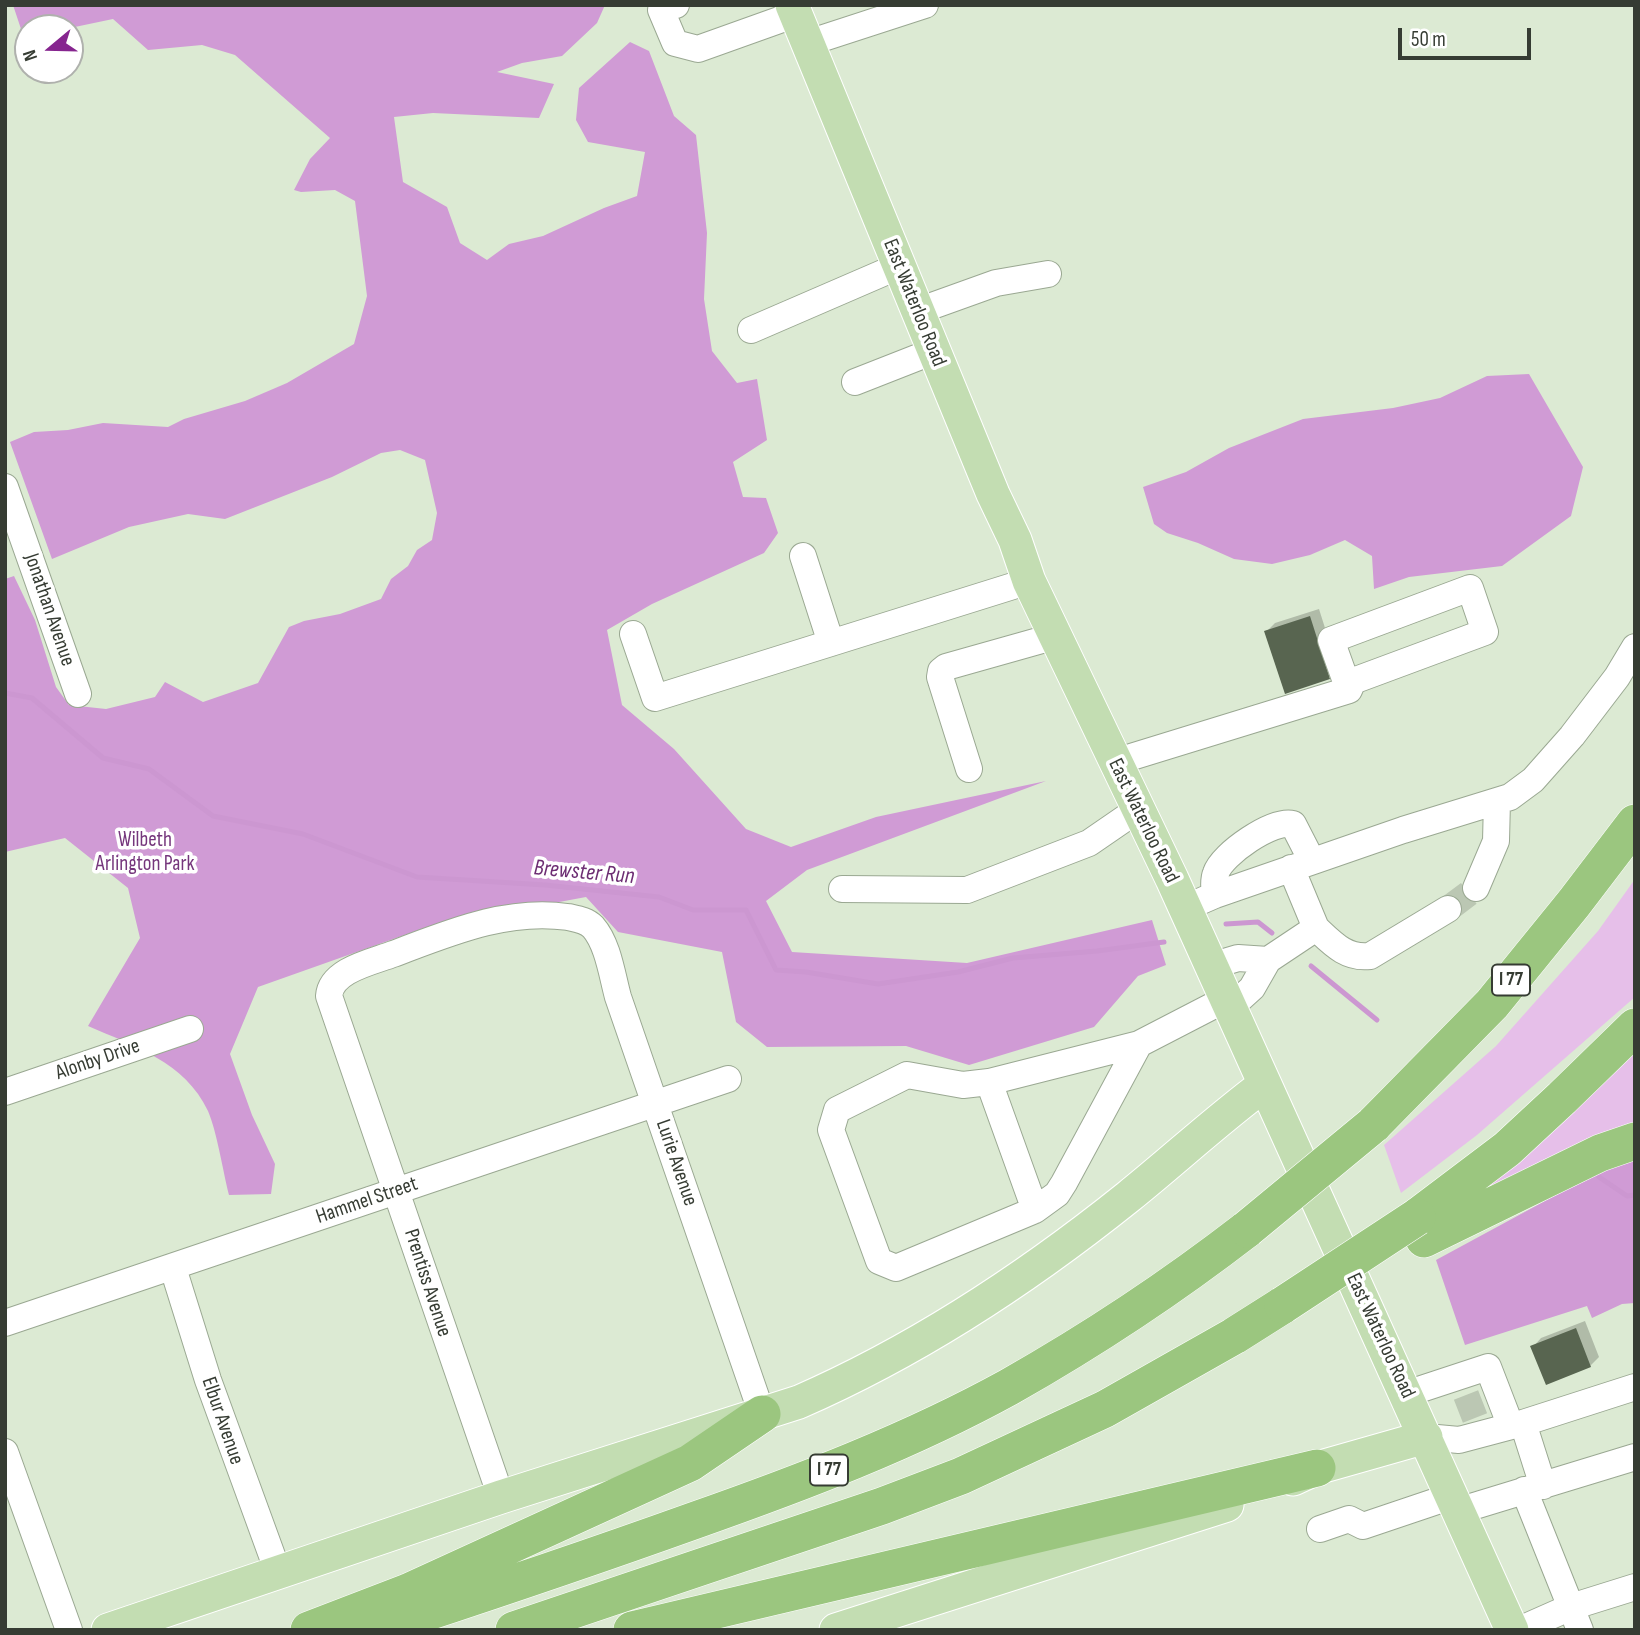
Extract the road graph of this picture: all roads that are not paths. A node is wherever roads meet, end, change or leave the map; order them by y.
1 (676, 5) edge
2 (925, 5) edge
3 (869, 14) edge
4 (799, 21) edge
5 (899, 266) junction
6 (1048, 274) dead end
7 (918, 311) junction
8 (751, 331) dead end
9 (934, 351) junction
10 (855, 382) dead end
11 (5, 487) edge
12 (803, 556) dead end
13 (1029, 582) junction
14 (633, 634) dead end
15 (1056, 636) junction
16 (831, 643) junction
17 (1635, 647) edge
18 (1349, 690) junction
19 (78, 694) dead end
20 (1115, 762) junction
21 (969, 769) dead end
22 (1497, 801) junction
23 (1137, 810) junction
24 (1635, 823) edge
25 (1301, 865) junction
26 (1475, 888) tunnel mouth
27 (842, 889) dead end
28 (1215, 895) junction
29 (1185, 908) junction
30 (1448, 909) tunnel mouth
31 (581, 919) joint
32 (1316, 928) junction
33 (1268, 960) junction
34 (1211, 966) junction
35 (1228, 1004) junction
36 (1635, 1027) edge
37 (190, 1029) dead end
38 (1139, 1044) junction
39 (728, 1079) dead end
40 (989, 1082) junction
41 (1264, 1085) junction
42 (5, 1092) edge
43 (656, 1103) junction
44 (1635, 1141) edge
45 (397, 1191) junction
46 (1035, 1210) junction
47 (1421, 1228) junction
48 (173, 1268) junction
49 (5, 1323) edge
50 (1635, 1387) edge
51 (1406, 1394) junction
52 (1470, 1405) junction
53 (762, 1414) junction
54 (1517, 1424) junction
55 (1426, 1437) junction
56 (5, 1452) edge
57 (1635, 1457) edge
58 (1317, 1468) junction
59 (1534, 1488) junction
60 (501, 1497) junction
61 (1455, 1503) junction
62 (1320, 1529) dead end
63 (278, 1572) junction
64 (1635, 1587) edge
65 (1576, 1618) edge
66 (69, 1630) edge
67 (108, 1630) edge
68 (309, 1630) edge
69 (373, 1630) edge
70 (514, 1630) edge
71 (632, 1630) edge
72 (837, 1630) edge
73 (1512, 1630) edge
74 (1519, 1630) edge

1 - 4 street
2 - 3 street
3 - 4 street
4 - 5 main road, East Waterloo Road
5 - 7 main road, East Waterloo Road
5 - 8 street
6 - 7 street
7 - 9 main road, East Waterloo Road
9 - 10 street
9 - 13 main road, East Waterloo Road
11 - 19 street, Jonathan Avenue
12 - 16 street
13 - 15 main road, East Waterloo Road
13 - 16 street
14 - 16 street
15 - 20 main road, East Waterloo Road
15 - 21 street
17 - 22 street
18 - 18 street
18 - 20 street
20 - 23 main road, East Waterloo Road
22 - 25 street
22 - 26 street
23 - 27 street
23 - 29 main road, East Waterloo Road
24 - 69 highway, I 77, bridge
25 - 28 street
25 - 28 street
25 - 32 street
28 - 29 street
29 - 34 main road, East Waterloo Road
30 - 32 street
31 - 43 street, Lurie Avenue
31 - 45 street, Prentiss Avenue
32 - 33 street
33 - 34 street
33 - 35 street
34 - 35 main road, East Waterloo Road
35 - 38 street
35 - 41 main road, East Waterloo Road
36 - 47 highway
37 - 42 street, Alonby Drive
38 - 40 street
38 - 46 street
39 - 43 street, Hammel Street
40 - 46 street
40 - 46 street
41 - 51 main road, East Waterloo Road
41 - 53 main road
43 - 45 street, Hammel Street
43 - 53 street, Lurie Avenue
44 - 47 highway
45 - 48 street, Hammel Street
45 - 60 street, Prentiss Avenue
47 - 70 highway, I 77
48 - 49 street, Hammel Street
48 - 63 street, Elbur Avenue
50 - 54 street
51 - 52 street
51 - 55 main road, East Waterloo Road
52 - 54 street
52 - 54 street
52 - 55 street
53 - 60 main road
53 - 68 highway
54 - 59 street
55 - 58 main road
55 - 61 main road, East Waterloo Road
56 - 66 street
57 - 59 street
58 - 71 highway
58 - 72 main road
59 - 61 street
59 - 65 street
60 - 63 main road
61 - 62 street
61 - 73 main road, East Waterloo Road
63 - 67 main road
64 - 65 street
65 - 74 street

